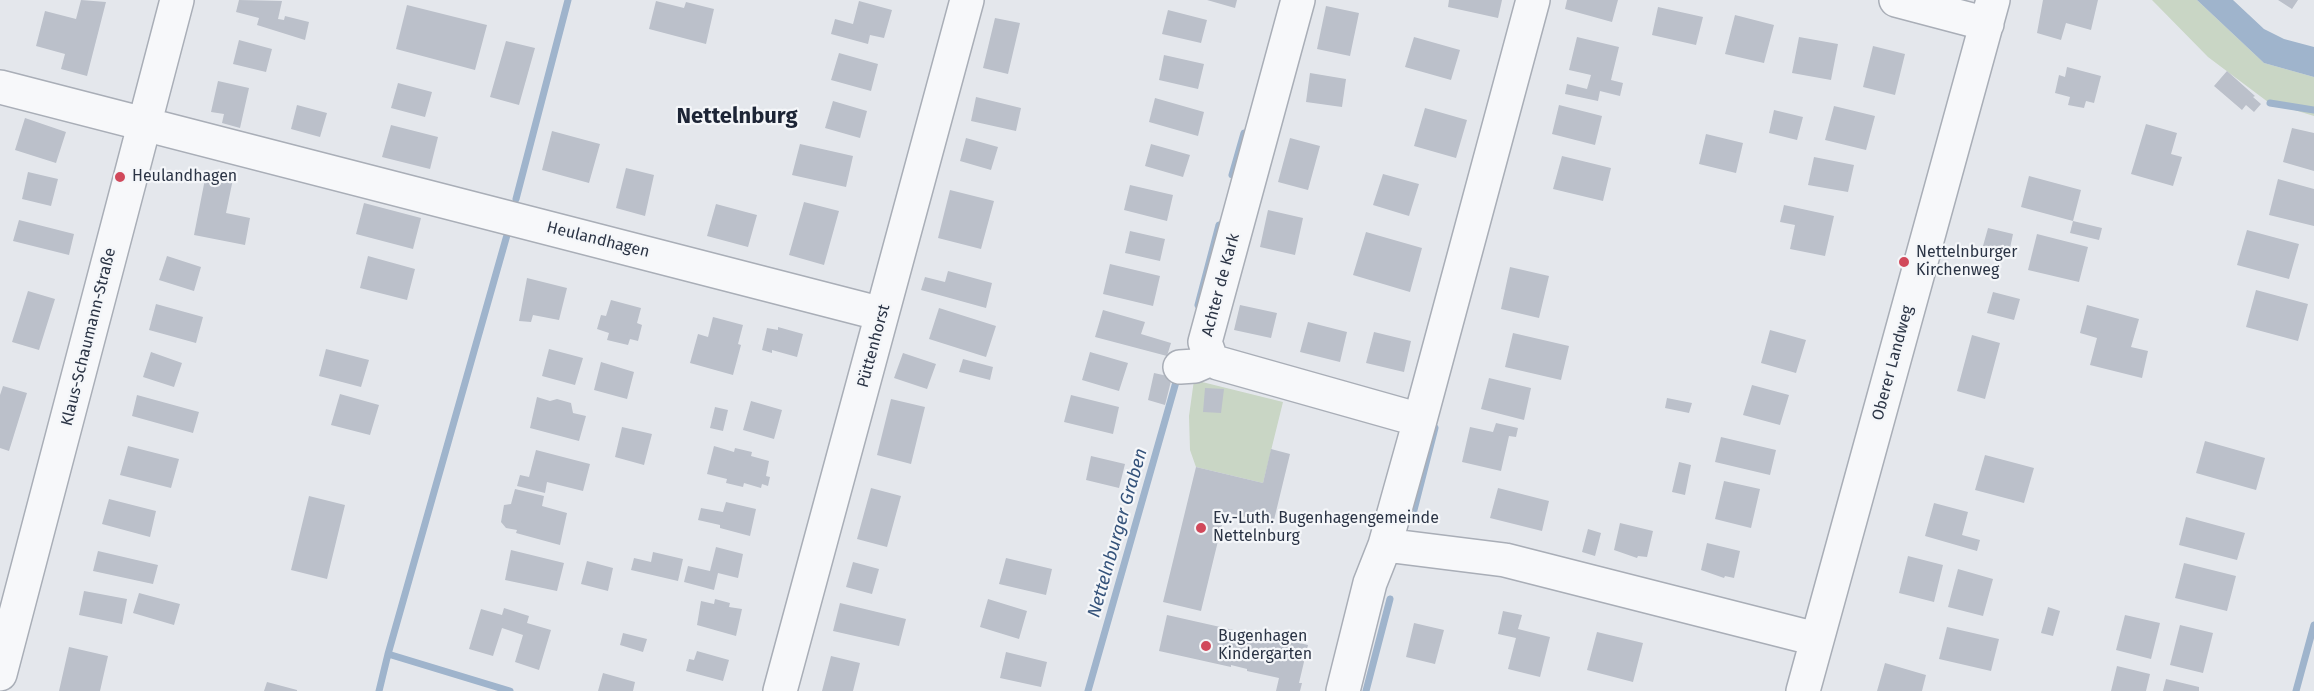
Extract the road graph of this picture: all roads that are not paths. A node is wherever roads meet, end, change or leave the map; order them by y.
1 (177, 0) edge
2 (968, 0) edge
3 (1298, 0) edge
4 (1533, 0) edge
5 (1896, 0) edge
6 (1990, 12) edge
7 (0, 87) edge
8 (144, 123) junction
9 (882, 314) junction
10 (1420, 420) junction
11 (1385, 545) junction
12 (1816, 639) junction
13 (0, 674) edge
14 (780, 691) edge
15 (1343, 691) edge
16 (1803, 691) edge

1 - 8 street, Klaus-Schaumann-Straße
2 - 9 street, Püttenhorst
3 - 10 street, Achter de Kark
4 - 10 street
5 - 6 street
6 - 12 street, Oberer Landweg
7 - 8 street, Heulandhagen
8 - 9 street, Heulandhagen
8 - 13 street, Klaus-Schaumann-Straße
9 - 14 street, Püttenhorst
10 - 11 street
11 - 12 street
11 - 15 street
12 - 16 street, Oberer Landweg

